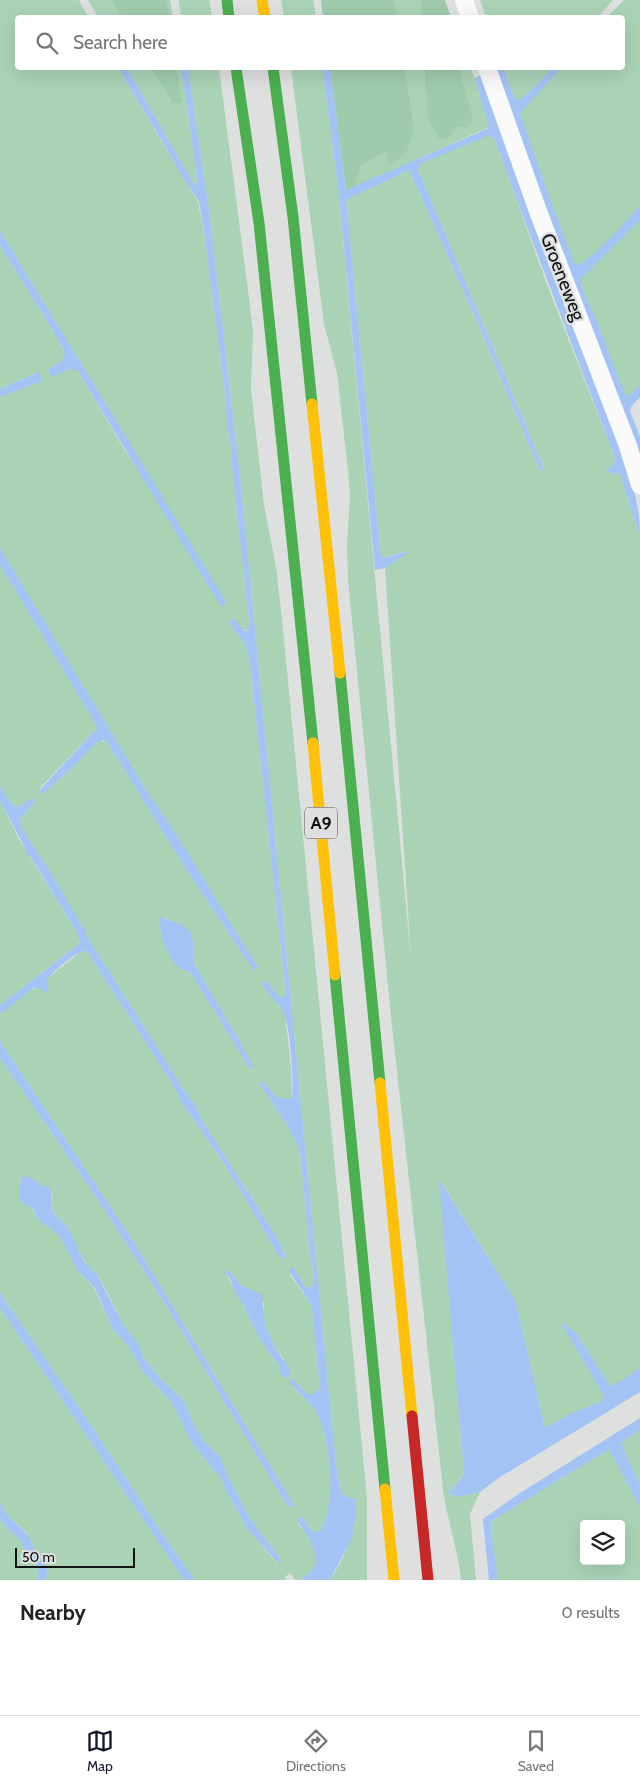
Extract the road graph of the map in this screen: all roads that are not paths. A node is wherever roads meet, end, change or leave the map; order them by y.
1 (227, 0) edge
2 (262, 0) edge
3 (464, 0) edge
4 (229, 15) edge
5 (264, 15) edge
6 (469, 15) edge
7 (236, 70) edge
8 (272, 70) edge
9 (488, 70) edge
10 (640, 485) edge
11 (394, 1580) edge
12 (428, 1580) edge

1 - 4 highway
2 - 5 highway
3 - 6 street
7 - 11 highway, A9
8 - 12 highway, A9
9 - 10 street, Groeneweg

